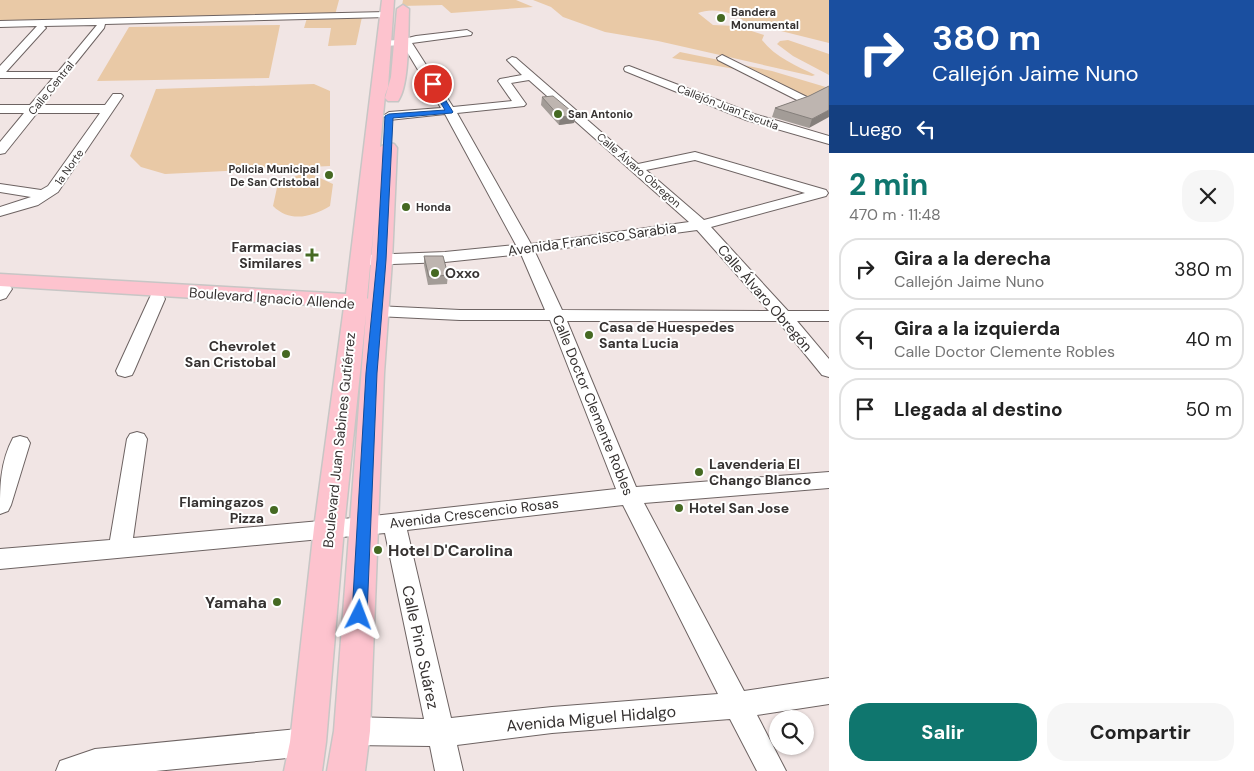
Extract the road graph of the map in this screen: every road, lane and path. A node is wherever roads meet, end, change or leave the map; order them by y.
1 (388, 0) edge
2 (403, 0) edge
3 (386, 15) junction
4 (5, 24) edge
5 (101, 26) dead end
6 (41, 28) dead end
7 (0, 33) edge
8 (467, 33) dead end
9 (383, 43) junction
10 (404, 43) junction
11 (722, 58) dead end
12 (512, 60) dead end
13 (629, 69) dead end
14 (0, 74) edge
15 (61, 75) junction
16 (530, 77) junction
17 (117, 96) dead end
18 (805, 100) edge
19 (0, 109) edge
20 (33, 109) junction
21 (108, 109) junction
22 (383, 112) junction
23 (450, 112) junction
24 (829, 140) edge
25 (0, 150) edge
26 (636, 168) junction
27 (4, 189) edge
28 (824, 194) edge
29 (44, 195) junction
30 (0, 202) edge
31 (0, 212) edge
32 (701, 225) junction
33 (526, 249) junction
34 (371, 260) junction
35 (1, 288) edge
36 (157, 299) junction
37 (361, 308) junction
38 (556, 315) junction
39 (829, 316) edge
40 (784, 317) junction
41 (125, 371) dead end
42 (829, 371) edge
43 (137, 439) dead end
44 (20, 443) dead end
45 (829, 480) edge
46 (630, 496) junction
47 (0, 505) edge
48 (394, 522) junction
49 (364, 526) junction
50 (329, 528) junction
51 (120, 548) junction
52 (0, 559) edge
53 (829, 691) edge
54 (738, 705) junction
55 (352, 730) junction
56 (440, 733) junction
57 (308, 742) junction
58 (70, 771) edge
59 (303, 771) edge
60 (346, 771) edge
61 (449, 771) edge
62 (772, 771) edge

1 - 3 main road
2 - 10 main road
3 - 4 street
3 - 9 main road
4 - 7 street
5 - 15 street, Calle Central
6 - 14 street
8 - 10 street
9 - 10 street
9 - 22 main road
10 - 22 main road
10 - 23 street, Calle Doctor Clemente Robles
11 - 18 street
12 - 16 street, Calle Álvaro Obregon
13 - 24 street, Callejón Juan Escutia
14 - 15 street
15 - 20 street, Calle Central
16 - 23 street
16 - 26 street, Calle Álvaro Obregon
17 - 21 street, 1a Norte
19 - 20 street
20 - 21 street
20 - 25 street, Calle Central
21 - 29 street, 1a Norte
22 - 23 street
22 - 34 main road, Boulevard Juan Sabines Gutiérrez
23 - 33 street, Calle Doctor Clemente Robles
26 - 28 street
26 - 32 street, Calle Álvaro Obregon
27 - 29 street
27 - 30 street
28 - 32 street, Avenida Francisco Sarabia
29 - 31 street, 1a Norte
32 - 33 street, Avenida Francisco Sarabia
32 - 40 street, Calle Álvaro Obregón
33 - 34 street, Avenida Francisco Sarabia
33 - 38 street, Calle Doctor Clemente Robles
34 - 37 main road, Boulevard Juan Sabines Gutiérrez
35 - 36 main road, Boulevard Ignacio Allende
35 - 37 main road, Boulevard Ignacio Allende
36 - 37 main road, Boulevard Ignacio Allende
36 - 41 street
37 - 38 street
37 - 49 main road, Boulevard Juan Sabines Gutiérrez
37 - 50 main road, Boulevard Juan Sabines Gutiérrez
38 - 40 street
38 - 46 street, Calle Doctor Clemente Robles
39 - 40 street
40 - 42 street, Calle Álvaro Obregón
43 - 51 street
44 - 47 street
45 - 46 street, Avenida Crescencio Rosas
46 - 48 street, Avenida Crescencio Rosas
46 - 54 street, Calle Doctor Clemente Robles
48 - 49 street, Avenida Crescencio Rosas
48 - 56 street, Calle Pino Suárez
49 - 50 street, Avenida Crescencio Rosas
49 - 55 main road, Boulevard Juan Sabines Gutiérrez
50 - 51 street, Avenida Crescencio Rosas
50 - 57 main road, Boulevard Juan Sabines Gutiérrez
51 - 52 street, Avenida Crescencio Rosas
53 - 54 street, Avenida Miguel Hidalgo
54 - 56 street, Avenida Miguel Hidalgo
54 - 62 street, Calle Doctor Clemente Robles
55 - 56 street, Avenida Miguel Hidalgo
55 - 60 main road, Boulevard Juan Sabines Gutiérrez
56 - 61 street, Calle Pino Suárez
57 - 58 street
57 - 59 main road, Boulevard Juan Sabines Gutiérrez

